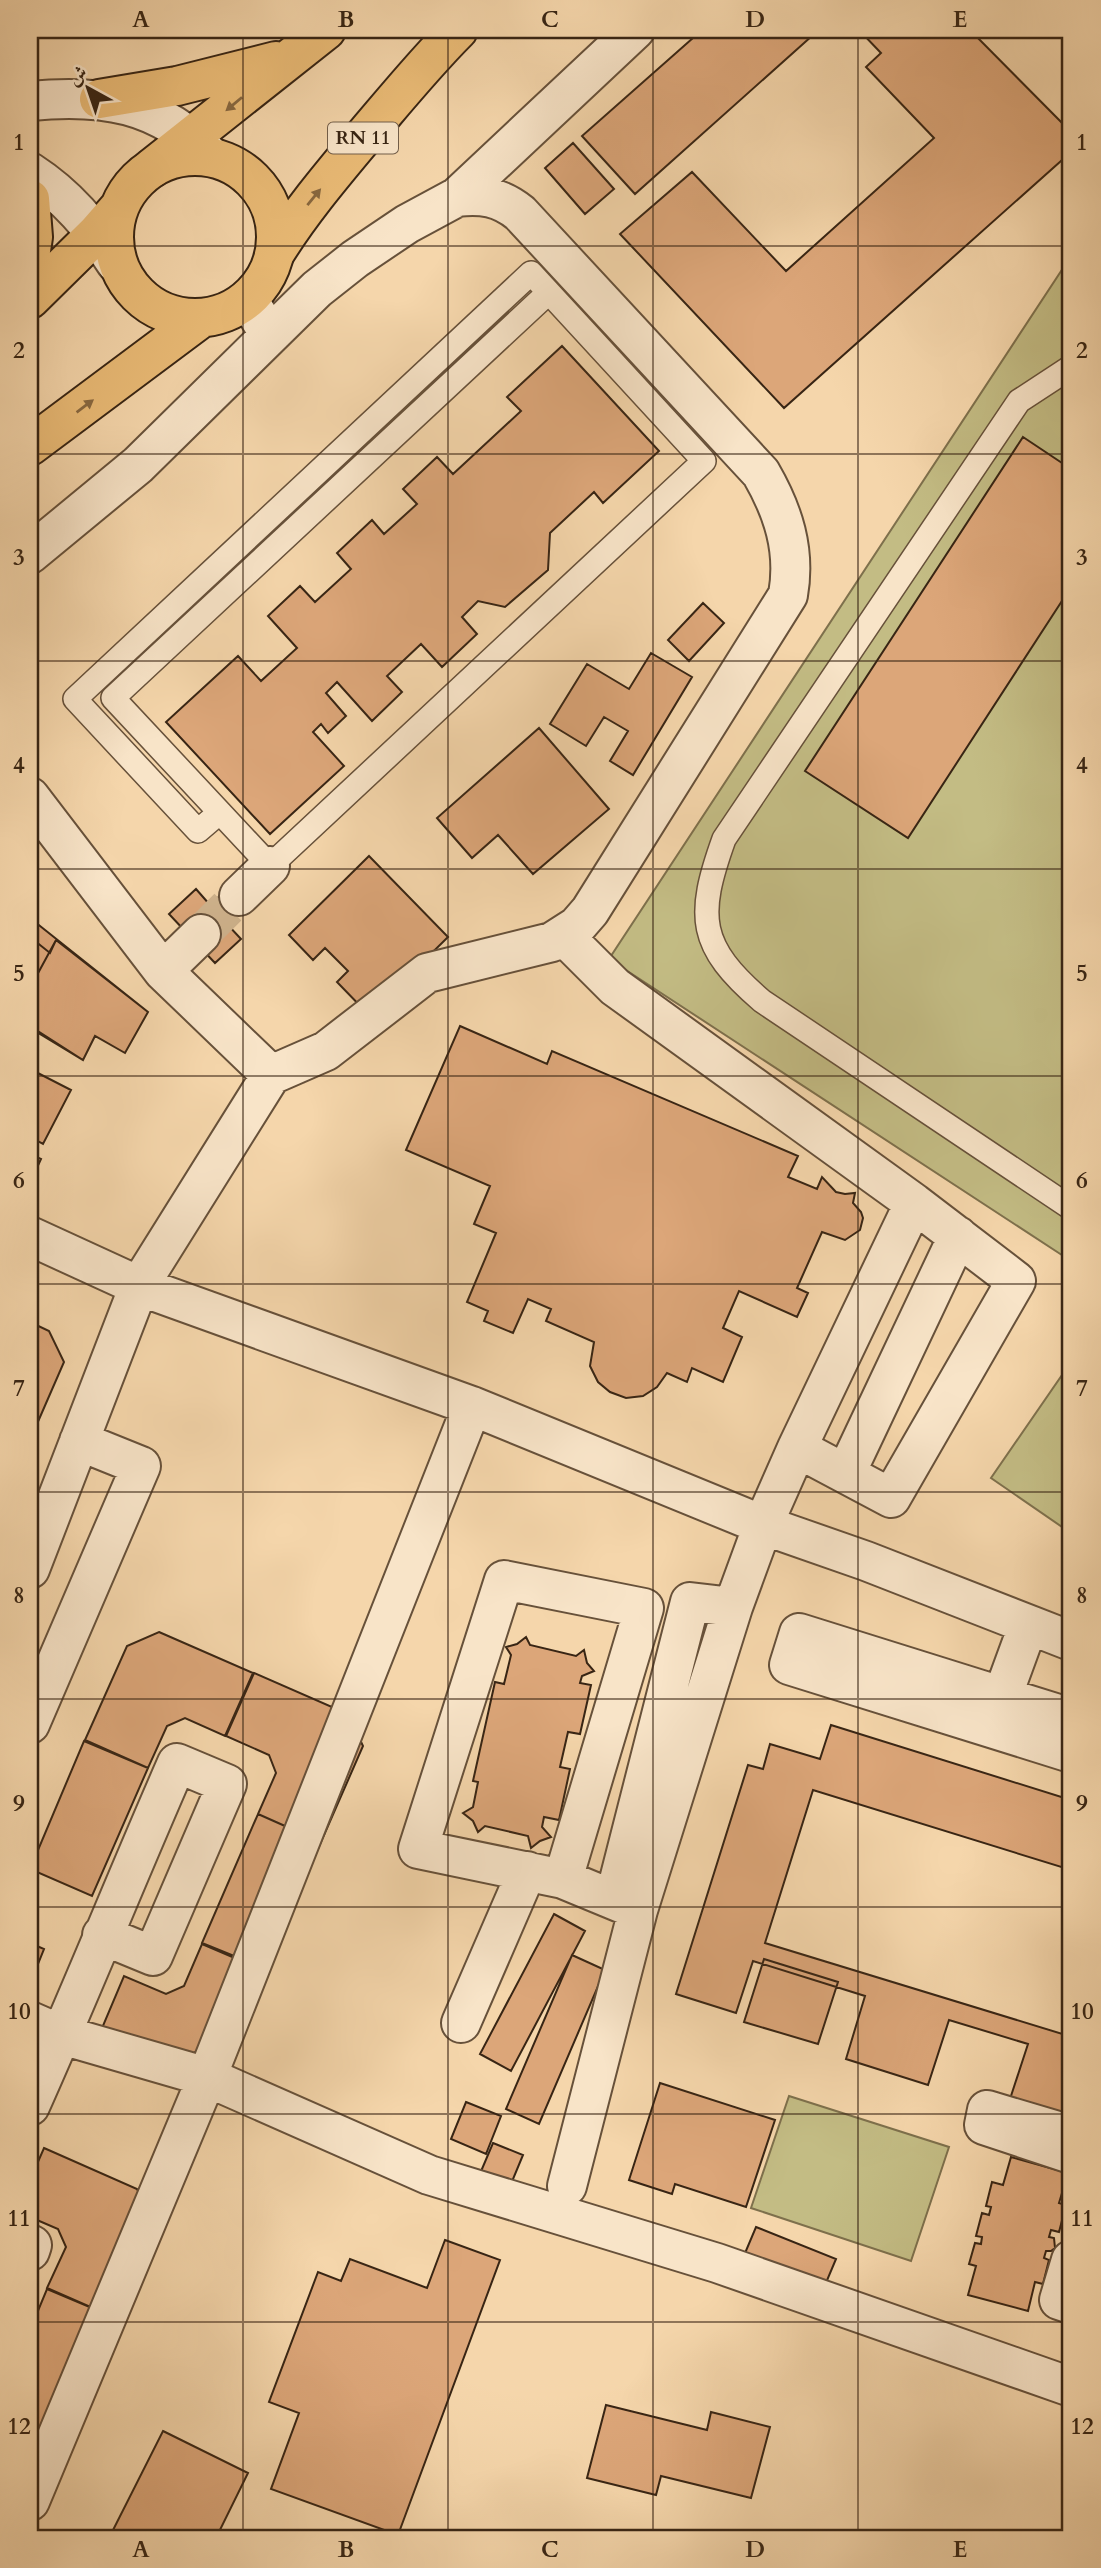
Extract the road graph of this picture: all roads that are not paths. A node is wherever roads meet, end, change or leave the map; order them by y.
1 (326, 30) edge
2 (457, 30) edge
3 (635, 30) edge
4 (291, 56) junction
5 (99, 99) junction
6 (30, 101) edge
7 (201, 147) junction
8 (30, 172) edge
9 (457, 197) junction
10 (30, 200) edge
11 (110, 235) junction
12 (275, 253) junction
13 (30, 257) edge
14 (548, 293) junction
15 (30, 299) edge
16 (248, 299) junction
17 (200, 319) junction
18 (269, 334) junction
19 (1071, 367) edge
20 (30, 446) edge
21 (30, 554) edge
22 (30, 797) edge
23 (219, 813) junction
24 (270, 866) junction
25 (239, 895) tunnel mouth
26 (201, 934) tunnel mouth
27 (564, 936) junction
28 (163, 971) junction
29 (271, 1074) junction
30 (914, 1203) junction
31 (1071, 1208) edge
32 (30, 1236) edge
33 (958, 1237) junction
34 (139, 1286) junction
35 (472, 1406) junction
36 (79, 1441) junction
37 (797, 1448) junction
38 (846, 1473) junction
39 (764, 1525) junction
40 (30, 1569) edge
41 (1028, 1626) junction
42 (1071, 1641) edge
43 (997, 1712) junction
44 (1071, 1718) edge
45 (30, 1724) edge
46 (1071, 1753) edge
47 (545, 1875) junction
48 (626, 1905) junction
49 (102, 1935) junction
50 (461, 2023) dead end
51 (46, 2028) edge
52 (207, 2077) junction
53 (30, 2106) edge
54 (1071, 2135) edge
55 (1071, 2154) edge
56 (567, 2186) dead end
57 (30, 2244) edge
58 (30, 2251) edge
59 (1071, 2260) edge
60 (1071, 2304) edge
61 (1071, 2387) edge
62 (30, 2501) edge

1 - 4 main road
12 -> 2 main road, RN 11
3 - 9 street
4 - 5 main road
4 -> 7 main road
5 - 6 street
5 - 7 street
7 - 11 main road
7 - 12 main road
8 - 11 street
9 - 18 street
9 - 27 street
10 - 13 main road
11 - 15 main road
11 - 17 main road
12 - 16 main road
14 - 23 lane
14 - 23 lane
14 - 24 lane
16 - 17 main road
16 - 18 street
20 -> 17 main road
18 - 21 street
19 - 31 lane
22 - 28 street
23 - 24 lane
24 - 25 street
26 - 28 street
27 - 29 street
27 - 30 street
28 - 29 street
29 - 34 street
30 - 33 street
30 - 37 street
32 - 34 street
33 - 38 street
33 - 38 street
34 - 35 street
34 - 36 street
35 - 39 street
35 - 52 street
36 - 40 street
36 - 45 street
37 - 38 street
37 - 39 street
39 - 41 street
39 - 48 street
41 - 42 street
41 - 43 street
43 - 44 street
43 - 46 street
47 - 47 street
47 - 48 street
47 - 50 street
48 - 56 street
49 - 49 street
49 - 51 street
51 - 52 street
51 - 53 street
52 - 61 street
52 - 62 street
54 - 55 street
57 - 58 street
59 - 60 street

